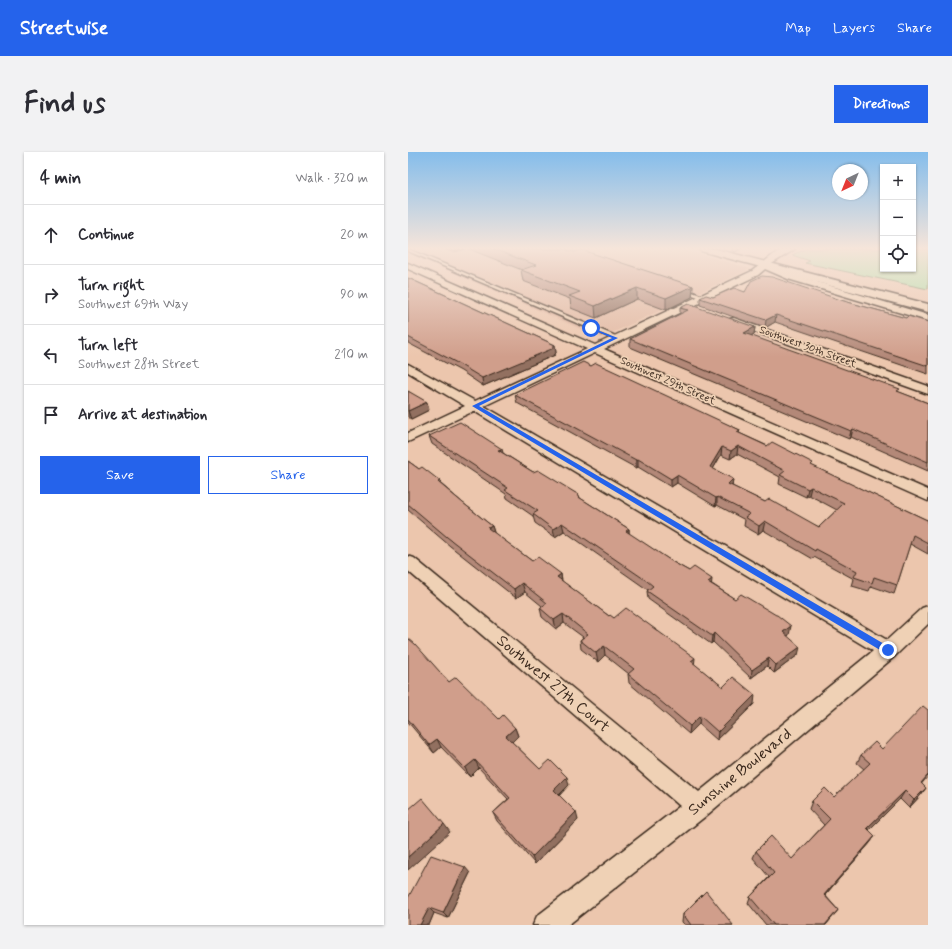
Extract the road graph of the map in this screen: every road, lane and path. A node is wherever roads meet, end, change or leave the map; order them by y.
1 (451, 285) edge
2 (491, 285) edge
3 (726, 285) edge
4 (818, 285) edge
5 (847, 285) edge
6 (872, 285) edge
7 (681, 290) edge
8 (703, 297) junction
9 (928, 297) edge
10 (687, 305) junction
11 (928, 308) edge
12 (702, 310) edge
13 (725, 318) edge
14 (928, 318) edge
15 (616, 338) junction
16 (594, 349) junction
17 (408, 367) edge
18 (928, 390) edge
19 (475, 406) junction
20 (408, 438) edge
21 (928, 496) edge
22 (408, 562) edge
23 (928, 613) edge
24 (888, 650) junction
25 (699, 807) junction
26 (546, 925) edge

1 - 16 street, Southwest 29th Street
2 - 15 lane
3 - 8 street
4 - 14 street
5 - 11 main road
6 - 9 main road
7 - 8 lane
8 - 10 street
10 - 12 street
10 - 15 street
13 - 18 street, Southwest 30th Street
15 - 16 street
16 - 19 street
16 - 21 street, Southwest 29th Street
17 - 19 street
19 - 20 street
19 - 24 street
22 - 25 street, Southwest 27th Court
23 - 24 street, Sunshine Boulevard
24 - 25 street, Sunshine Boulevard
25 - 26 street, Sunshine Boulevard

